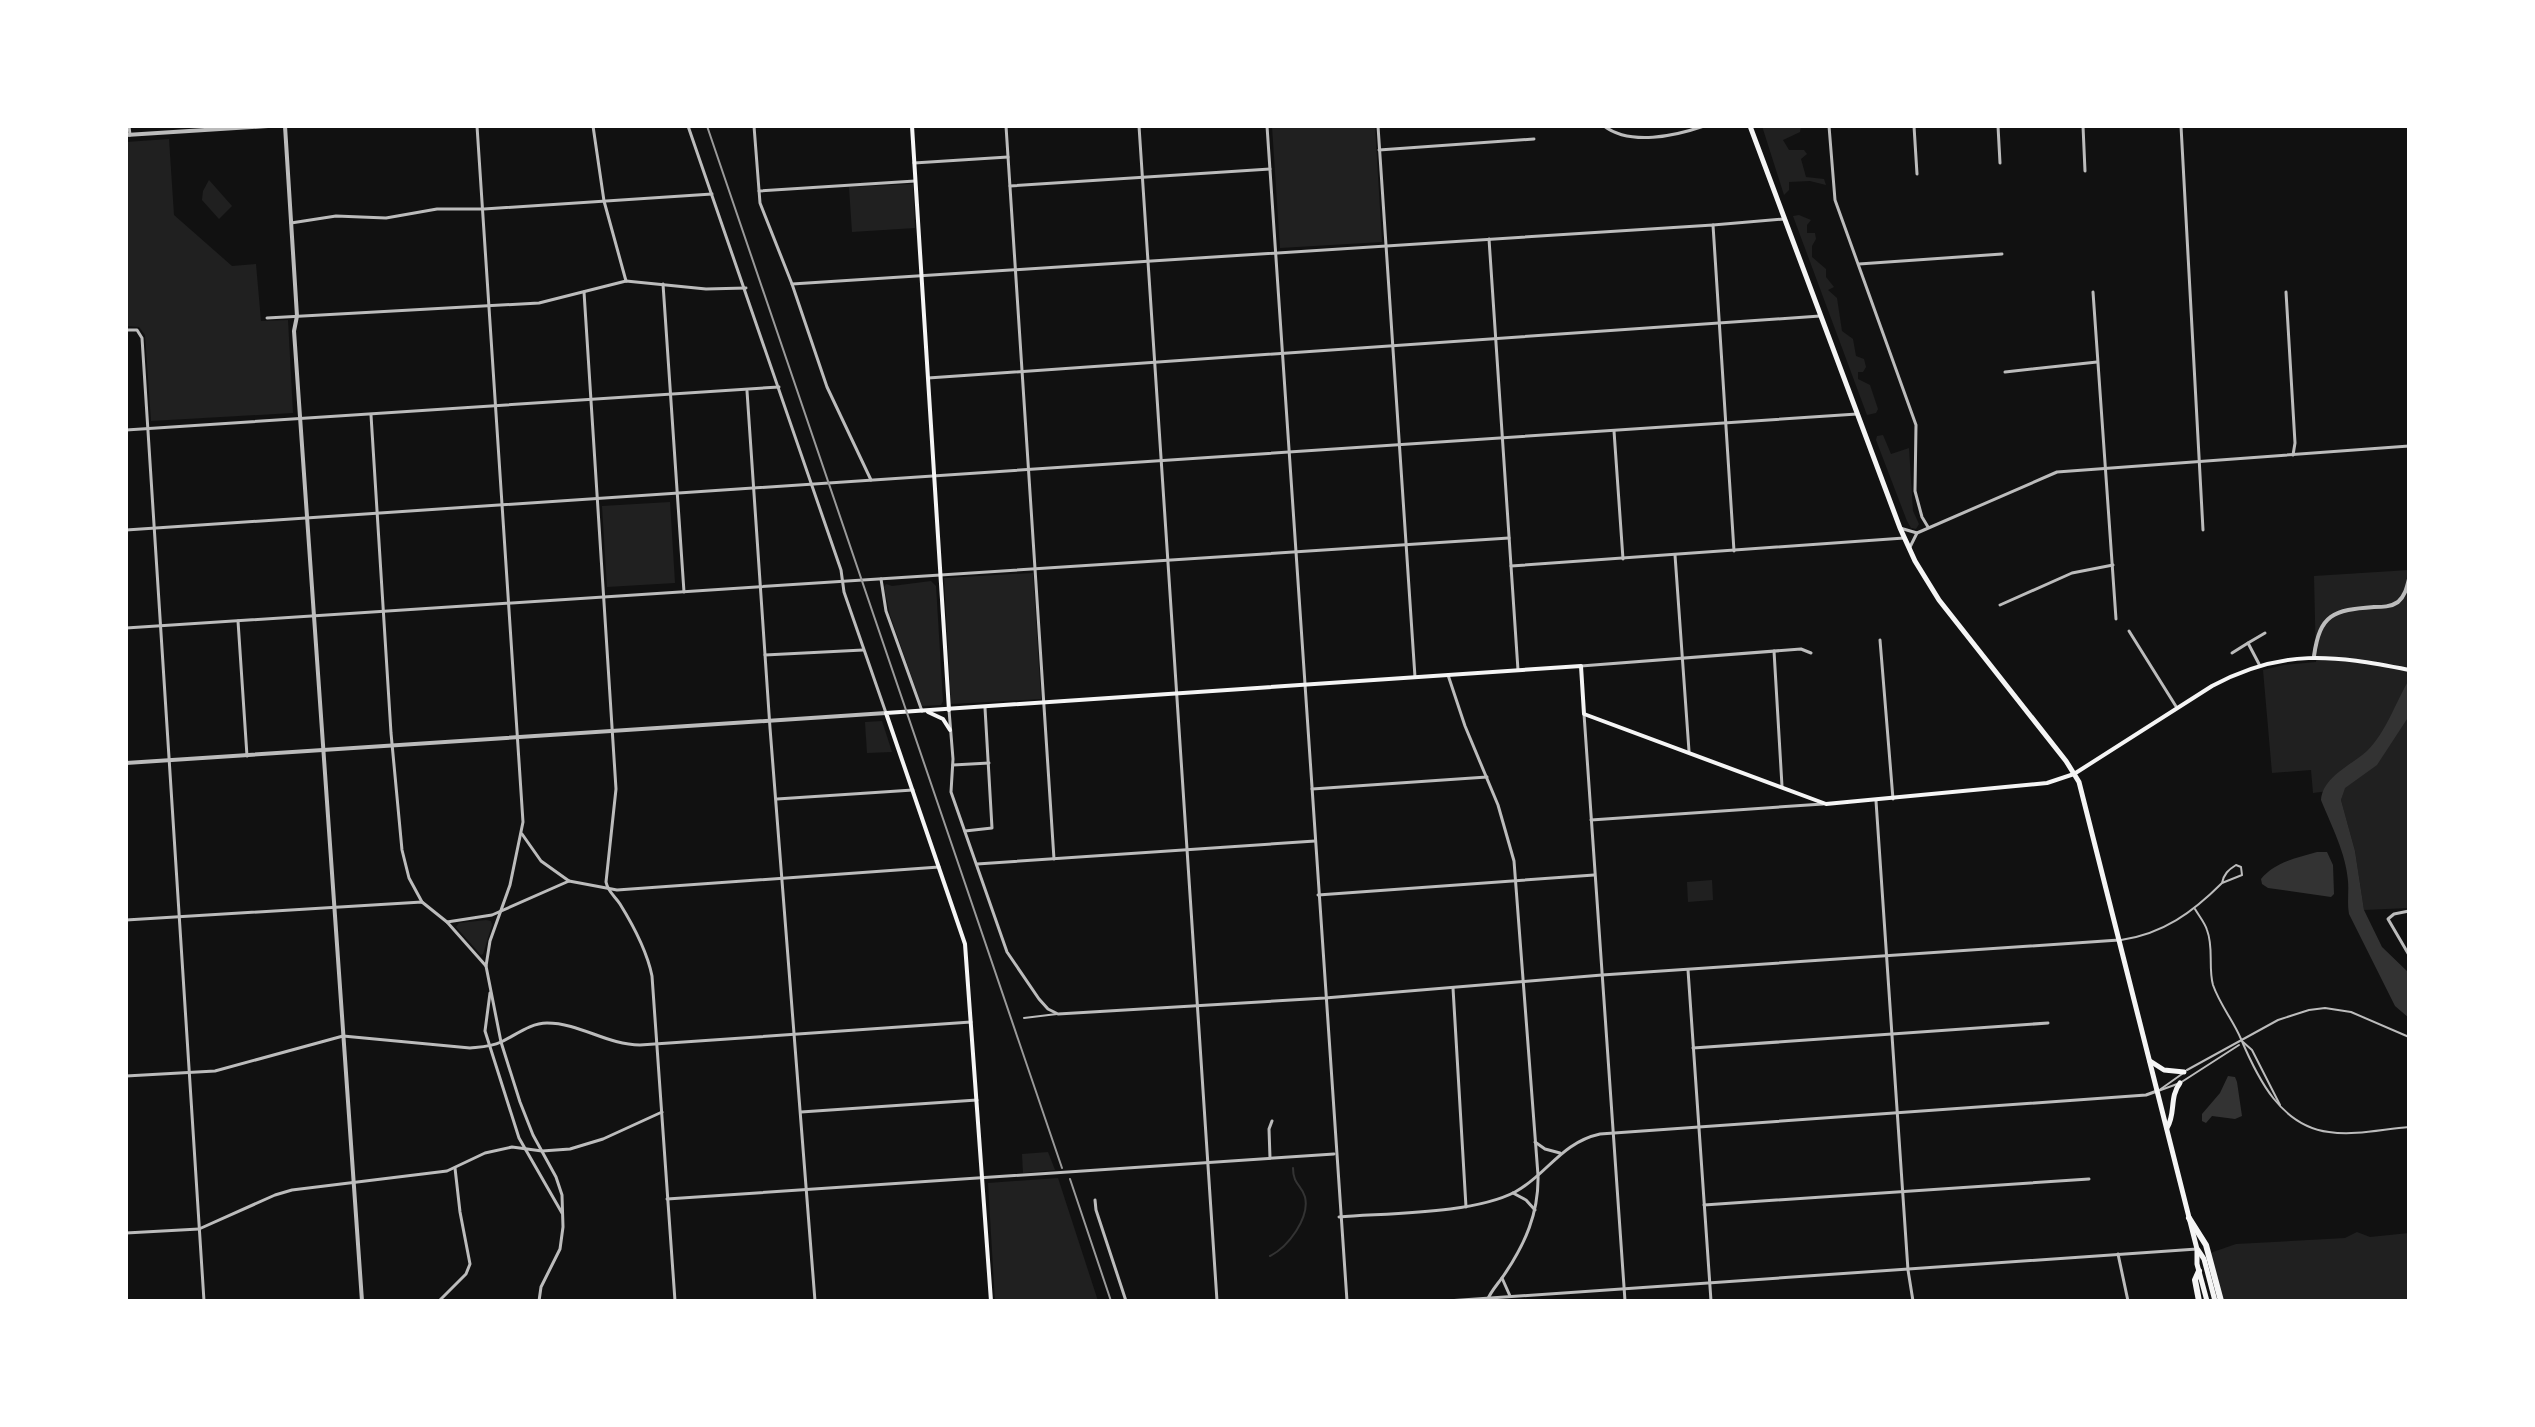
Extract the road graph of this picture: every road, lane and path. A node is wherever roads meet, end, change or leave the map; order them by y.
1 (129, 126) edge
2 (268, 126) edge
3 (285, 126) edge
4 (477, 126) edge
5 (593, 126) edge
6 (688, 126) edge
7 (754, 126) edge
8 (912, 126) edge
9 (1006, 126) edge
10 (1139, 126) edge
11 (1267, 126) edge
12 (1378, 126) edge
13 (1604, 126) edge
14 (1704, 126) edge
15 (1750, 126) edge
16 (1829, 126) edge
17 (1914, 126) edge
18 (1998, 126) edge
19 (2083, 126) edge
20 (2181, 126) edge
21 (128, 135) edge
22 (1534, 139) dead end
23 (1379, 150) junction
24 (1008, 157) junction
25 (914, 163) junction
26 (2000, 163) dead end
27 (1270, 169) junction
28 (2085, 171) dead end
29 (1917, 174) dead end
30 (1142, 177) junction
31 (915, 181) junction
32 (1010, 186) junction
33 (758, 191) junction
34 (712, 194) junction
35 (604, 201) junction
36 (484, 209) junction
37 (1784, 219) junction
38 (291, 223) junction
39 (1713, 225) junction
40 (1489, 239) junction
41 (1386, 246) junction
42 (1276, 253) junction
43 (2002, 254) dead end
44 (1148, 261) junction
45 (1859, 264) junction
46 (1016, 270) junction
47 (921, 276) junction
48 (626, 281) junction
49 (663, 284) junction
50 (792, 284) junction
51 (746, 288) junction
52 (584, 292) junction
53 (2093, 292) dead end
54 (2286, 292) dead end
55 (490, 305) junction
56 (297, 316) junction
57 (1820, 316) junction
58 (267, 318) dead end
59 (1719, 323) junction
60 (126, 330) edge
61 (1496, 338) junction
62 (1392, 345) junction
63 (1282, 353) junction
64 (2097, 361) junction
65 (1154, 363) junction
66 (1022, 372) junction
67 (2005, 372) dead end
68 (928, 378) junction
69 (779, 387) junction
70 (747, 391) junction
71 (670, 395) junction
72 (591, 401) junction
73 (497, 407) junction
74 (1857, 414) junction
75 (371, 415) junction
76 (300, 420) junction
77 (1726, 423) junction
78 (148, 429) junction
79 (126, 430) edge
80 (1614, 431) junction
81 (1502, 438) junction
82 (1399, 445) junction
83 (2409, 446) edge
84 (1289, 452) junction
85 (2293, 455) junction
86 (1161, 461) junction
87 (2201, 462) junction
88 (2105, 468) junction
89 (1029, 470) junction
90 (934, 476) junction
91 (871, 480) junction
92 (812, 485) junction
93 (754, 489) junction
94 (678, 493) junction
95 (597, 499) junction
96 (503, 505) junction
97 (377, 514) junction
98 (306, 518) junction
99 (1928, 527) junction
100 (153, 528) junction
101 (1900, 528) junction
102 (126, 530) edge
103 (2203, 530) dead end
104 (1917, 533) junction
105 (1509, 538) junction
106 (1904, 538) junction
107 (1406, 545) junction
108 (1909, 549) junction
109 (1734, 551) junction
110 (1296, 552) junction
111 (1675, 555) junction
112 (1623, 559) junction
113 (1167, 561) junction
114 (2113, 565) junction
115 (1511, 566) junction
116 (1035, 570) junction
117 (941, 575) junction
118 (881, 579) junction
119 (2409, 579) edge
120 (842, 581) junction
121 (761, 587) junction
122 (684, 592) junction
123 (603, 597) junction
124 (509, 603) junction
125 (2000, 605) dead end
126 (384, 612) junction
127 (312, 616) junction
128 (2116, 619) dead end
129 (238, 621) junction
130 (160, 626) junction
131 (126, 628) edge
132 (2129, 631) dead end
133 (2265, 633) dead end
134 (1880, 640) dead end
135 (2248, 643) junction
136 (863, 650) junction
137 (1774, 651) junction
138 (1811, 653) dead end
139 (2232, 653) dead end
140 (765, 655) junction
141 (2314, 656) junction
142 (1682, 658) junction
143 (2259, 664) junction
144 (1581, 666) junction
145 (1518, 670) junction
146 (2409, 670) edge
147 (1448, 675) junction
148 (1415, 677) junction
149 (1304, 685) junction
150 (1176, 694) junction
151 (1044, 702) junction
152 (985, 708) junction
153 (2177, 708) junction
154 (949, 710) junction
155 (922, 711) junction
156 (886, 713) junction
157 (1584, 714) junction
158 (769, 721) junction
159 (950, 730) junction
160 (612, 731) junction
161 (518, 738) junction
162 (392, 746) junction
163 (322, 751) junction
164 (1689, 754) junction
165 (247, 756) junction
166 (168, 760) junction
167 (126, 763) edge
168 (989, 763) junction
169 (952, 765) junction
170 (2074, 774) junction
171 (1488, 777) junction
172 (1782, 786) junction
173 (1312, 789) junction
174 (913, 790) junction
175 (775, 799) junction
176 (1893, 799) junction
177 (1876, 801) junction
178 (1826, 804) junction
179 (1591, 820) junction
180 (963, 831) junction
181 (522, 834) junction
182 (1315, 841) junction
183 (1186, 850) junction
184 (1054, 859) junction
185 (977, 864) junction
186 (939, 867) junction
187 (1595, 874) junction
188 (782, 877) junction
189 (1516, 880) junction
190 (569, 881) junction
191 (2222, 883) junction
192 (608, 889) junction
193 (1318, 895) junction
194 (422, 902) junction
195 (334, 908) junction
196 (2195, 909) junction
197 (501, 911) junction
198 (2409, 911) edge
199 (178, 917) junction
200 (126, 920) edge
201 (447, 922) junction
202 (2119, 940) junction
203 (2409, 955) edge
204 (1887, 956) junction
205 (486, 966) junction
206 (1688, 970) junction
207 (1602, 975) junction
208 (1524, 982) junction
209 (1453, 988) junction
210 (491, 990) junction
211 (1325, 998) junction
212 (1197, 1006) junction
213 (1058, 1014) junction
214 (1024, 1018) dead end
215 (971, 1022) junction
216 (2048, 1023) dead end
217 (794, 1034) junction
218 (1892, 1034) junction
219 (343, 1036) junction
220 (2409, 1037) edge
221 (501, 1042) junction
222 (2243, 1042) junction
223 (657, 1043) junction
224 (489, 1046) junction
225 (1693, 1048) junction
226 (2149, 1060) junction
227 (2184, 1072) junction
228 (188, 1073) junction
229 (126, 1076) edge
230 (2180, 1083) junction
231 (2157, 1091) junction
232 (977, 1100) junction
233 (2281, 1107) junction
234 (662, 1112) junction
235 (800, 1112) junction
236 (1898, 1113) junction
237 (1272, 1121) dead end
238 (1699, 1127) junction
239 (2409, 1127) edge
240 (2166, 1129) junction
241 (1613, 1132) junction
242 (1535, 1142) junction
243 (523, 1148) junction
244 (542, 1151) junction
245 (1560, 1153) junction
246 (1336, 1154) junction
247 (1270, 1158) junction
248 (1207, 1163) junction
249 (455, 1168) junction
250 (1538, 1175) junction
251 (982, 1178) junction
252 (2089, 1179) dead end
253 (354, 1181) junction
254 (807, 1189) junction
255 (1903, 1191) junction
256 (1513, 1193) junction
257 (667, 1199) junction
258 (1095, 1200) dead end
259 (1704, 1205) junction
260 (1466, 1207) junction
261 (1535, 1211) junction
262 (563, 1216) junction
263 (1339, 1217) junction
264 (2189, 1218) junction
265 (199, 1229) junction
266 (126, 1233) edge
267 (2197, 1249) junction
268 (2118, 1254) junction
269 (1908, 1270) junction
270 (2199, 1271) junction
271 (1502, 1278) junction
272 (1709, 1284) junction
273 (1624, 1289) junction
274 (1511, 1297) junction
275 (1486, 1300) edge
276 (204, 1301) edge
277 (362, 1301) edge
278 (439, 1301) edge
279 (539, 1301) edge
280 (675, 1301) edge
281 (815, 1301) edge
282 (991, 1301) edge
283 (1126, 1301) edge
284 (1217, 1301) edge
285 (1347, 1301) edge
286 (1447, 1301) edge
287 (1625, 1301) edge
288 (1711, 1301) edge
289 (1913, 1301) edge
290 (2128, 1301) edge
291 (2199, 1301) edge
292 (2207, 1301) edge
293 (2218, 1301) edge

1 - 21 street
2 - 21 street
3 - 38 street
4 - 36 street
5 - 35 street
6 - 34 street
7 - 33 street
8 - 25 main road
9 - 24 street
10 - 30 street
11 - 27 street
12 - 23 street
13 - 14 street
15 - 37 main road
16 - 45 street
17 - 29 street
18 - 26 street
19 - 28 street
20 - 87 street
22 - 23 street
23 - 41 street
24 - 25 street
24 - 32 street
25 - 31 main road
27 - 30 street
27 - 42 street
30 - 32 street
30 - 44 street
31 - 33 street
31 - 47 main road
32 - 46 street
33 - 50 street
34 - 35 street
34 - 51 street
35 - 36 street
35 - 48 street
36 - 38 street
36 - 55 street
37 - 39 street
37 - 57 main road
38 - 56 street
39 - 40 street
39 - 59 street
40 - 41 street
40 - 61 street
41 - 42 street
41 - 62 street
42 - 44 street
42 - 63 street
43 - 45 street
44 - 46 street
44 - 65 street
45 - 99 street
46 - 47 street
46 - 66 street
47 - 50 street
47 - 68 main road
48 - 49 street
48 - 52 street
49 - 51 street
49 - 71 street
50 - 91 street
51 - 69 street
52 - 55 street
52 - 72 street
53 - 64 street
54 - 85 street
55 - 56 street
55 - 73 street
56 - 58 street
56 - 76 street
57 - 59 street
57 - 74 main road
59 - 61 street
59 - 77 street
60 - 78 street
61 - 62 street
61 - 81 street
62 - 63 street
62 - 82 street
63 - 65 street
63 - 84 street
64 - 67 street
64 - 88 street
65 - 66 street
65 - 86 street
66 - 68 street
66 - 89 street
68 - 90 main road
69 - 70 street
69 - 92 street
70 - 71 street
70 - 93 street
71 - 72 street
71 - 94 street
72 - 73 street
72 - 95 street
73 - 75 street
73 - 96 street
74 - 77 street
74 - 101 main road
75 - 76 street
75 - 97 street
76 - 78 street
76 - 98 street
77 - 80 street
77 - 109 street
78 - 79 street
78 - 100 street
80 - 81 street
80 - 112 street
81 - 82 street
81 - 105 street
82 - 84 street
82 - 107 street
83 - 85 street
84 - 86 street
84 - 110 street
85 - 87 street
86 - 89 street
86 - 113 street
87 - 88 street
87 - 103 street
88 - 99 street
88 - 114 street
89 - 90 street
89 - 116 street
90 - 91 street
90 - 117 main road
91 - 92 street
92 - 93 street
92 - 120 street
93 - 94 street
93 - 121 street
94 - 95 street
94 - 122 street
95 - 96 street
95 - 123 street
96 - 97 street
96 - 124 street
97 - 98 street
97 - 126 street
98 - 100 street
98 - 127 street
99 - 104 street
100 - 102 street
100 - 130 street
101 - 104 street
101 - 106 main road
104 - 108 street
105 - 107 street
105 - 115 street
106 - 108 main road
106 - 109 street
107 - 110 street
107 - 148 street
108 - 170 main road
109 - 111 street
110 - 113 street
110 - 149 street
111 - 112 street
111 - 142 street
112 - 115 street
113 - 116 street
113 - 150 street
114 - 125 street
114 - 128 street
115 - 145 street
116 - 117 street
116 - 151 street
117 - 118 street
117 - 154 main road
118 - 120 street
118 - 155 street
119 - 141 street
120 - 121 street
120 - 136 street
121 - 122 street
121 - 140 street
122 - 123 street
123 - 124 street
123 - 160 street
124 - 126 street
124 - 161 street
126 - 127 street
126 - 162 street
127 - 129 street
127 - 163 street
129 - 130 street
129 - 165 street
130 - 131 street
130 - 166 street
132 - 153 street
133 - 135 street
134 - 176 street
135 - 139 street
135 - 143 street
136 - 140 street
136 - 156 street
137 - 138 street
137 - 142 street
137 - 172 street
140 - 158 street
141 - 143 main road
141 - 146 main road
142 - 144 street
142 - 164 street
143 - 153 main road
144 - 145 main road
144 - 157 main road
145 - 147 main road
147 - 148 main road
147 - 171 street
148 - 149 main road
149 - 150 main road
149 - 173 street
150 - 151 main road
150 - 183 street
151 - 152 main road
151 - 184 street
152 - 154 main road
152 - 168 street
153 - 170 main road
154 - 155 main road
154 - 159 street
155 - 156 main road
155 - 159 main road
156 - 158 street
156 - 174 main road
157 - 164 main road
157 - 179 street
158 - 160 street
158 - 175 street
159 - 169 street
160 - 161 street
160 - 192 street
161 - 162 street
161 - 181 street
162 - 163 street
162 - 194 street
163 - 165 street
163 - 195 street
164 - 172 main road
165 - 166 street
166 - 167 street
166 - 199 street
168 - 169 street
168 - 180 street
169 - 180 street
170 - 176 main road
170 - 202 main road
171 - 173 street
171 - 189 street
172 - 178 main road
173 - 182 street
174 - 175 street
174 - 186 main road
175 - 188 street
176 - 177 main road
177 - 178 main road
177 - 204 street
178 - 179 street
179 - 187 street
180 - 185 street
181 - 190 street
181 - 197 street
182 - 183 street
182 - 193 street
183 - 184 street
183 - 212 street
184 - 185 street
185 - 213 street
186 - 188 street
186 - 215 main road
187 - 189 street
187 - 207 street
188 - 192 street
188 - 217 street
189 - 193 street
189 - 208 street
190 - 192 street
190 - 197 street
191 - 191 lane
191 - 196 lane
192 - 223 street
193 - 211 street
194 - 195 street
194 - 201 street
195 - 199 street
195 - 219 street
196 - 202 lane
196 - 222 lane
197 - 201 street
197 - 205 street
198 - 203 street
199 - 200 street
199 - 228 street
201 - 205 street
202 - 204 street
202 - 226 main road
204 - 206 street
204 - 218 street
205 - 210 street
206 - 207 street
206 - 225 street
207 - 208 street
207 - 241 street
208 - 209 street
208 - 242 street
209 - 211 street
209 - 260 street
210 - 221 street
210 - 224 street
211 - 212 street
211 - 246 street
212 - 213 street
212 - 248 street
213 - 214 lane
215 - 217 street
215 - 232 main road
216 - 218 street
217 - 223 street
217 - 235 street
218 - 225 street
218 - 236 street
219 - 224 street
219 - 228 street
219 - 253 street
220 - 222 lane
221 - 223 street
221 - 224 street
221 - 244 street
222 - 227 lane
222 - 230 lane
222 - 233 lane
222 - 233 lane
223 - 234 street
224 - 243 street
225 - 238 street
226 - 227 main road
226 - 231 main road
227 - 231 lane
228 - 229 street
228 - 265 street
230 - 231 lane
230 - 240 main road
231 - 236 street
231 - 240 main road
232 - 235 street
232 - 251 main road
233 - 239 lane
234 - 244 street
234 - 257 street
235 - 254 street
236 - 238 street
236 - 255 street
237 - 247 street
238 - 241 street
238 - 259 street
240 - 264 main road
241 - 245 street
241 - 273 street
242 - 245 street
242 - 250 street
243 - 244 street
243 - 249 street
243 - 262 street
244 - 262 street
245 - 250 street
246 - 247 street
246 - 263 street
247 - 248 street
248 - 251 street
248 - 284 street
249 - 253 street
249 - 278 street
250 - 256 street
250 - 261 street
251 - 254 street
251 - 282 main road
252 - 255 street
253 - 265 street
253 - 277 street
254 - 257 street
254 - 281 street
255 - 259 street
255 - 269 street
256 - 260 street
256 - 261 street
257 - 280 street
258 - 283 street
259 - 272 street
260 - 263 street
261 - 271 street
262 - 279 street
263 - 285 street
264 - 267 main road
264 - 293 highway
265 - 266 street
265 - 276 street
267 - 268 street
267 - 270 main road
267 - 293 main road
268 - 269 street
268 - 290 street
269 - 272 street
269 - 289 street
270 - 291 highway
270 - 292 main road
271 - 274 street
271 - 275 street
272 - 273 street
272 - 288 street
273 - 274 street
273 - 287 street
274 - 275 street
275 - 286 street

